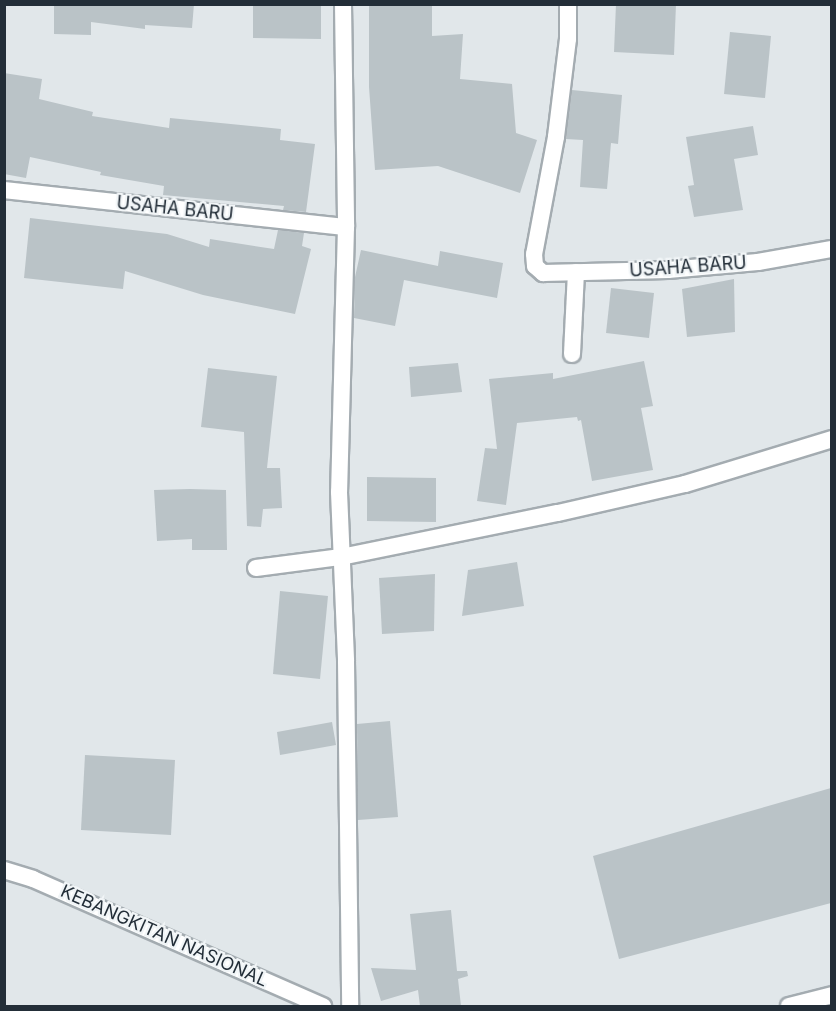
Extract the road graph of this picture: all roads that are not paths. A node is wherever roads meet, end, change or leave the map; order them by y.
1 (343, 4) edge
2 (568, 4) edge
3 (4, 190) edge
4 (346, 227) junction
5 (831, 249) edge
6 (576, 272) junction
7 (572, 354) dead end
8 (831, 439) edge
9 (341, 557) junction
10 (256, 568) dead end
11 (4, 870) edge
12 (831, 994) edge
13 (323, 1006) edge
14 (350, 1006) edge
15 (789, 1006) edge

1 - 4 street
2 - 6 street, USAHA BARU
3 - 4 street, USAHA BARU
4 - 9 street
5 - 6 street, USAHA BARU
6 - 7 street
8 - 9 street
9 - 10 street
9 - 14 street
11 - 13 street, KEBANGKITAN NASIONAL
12 - 15 street

